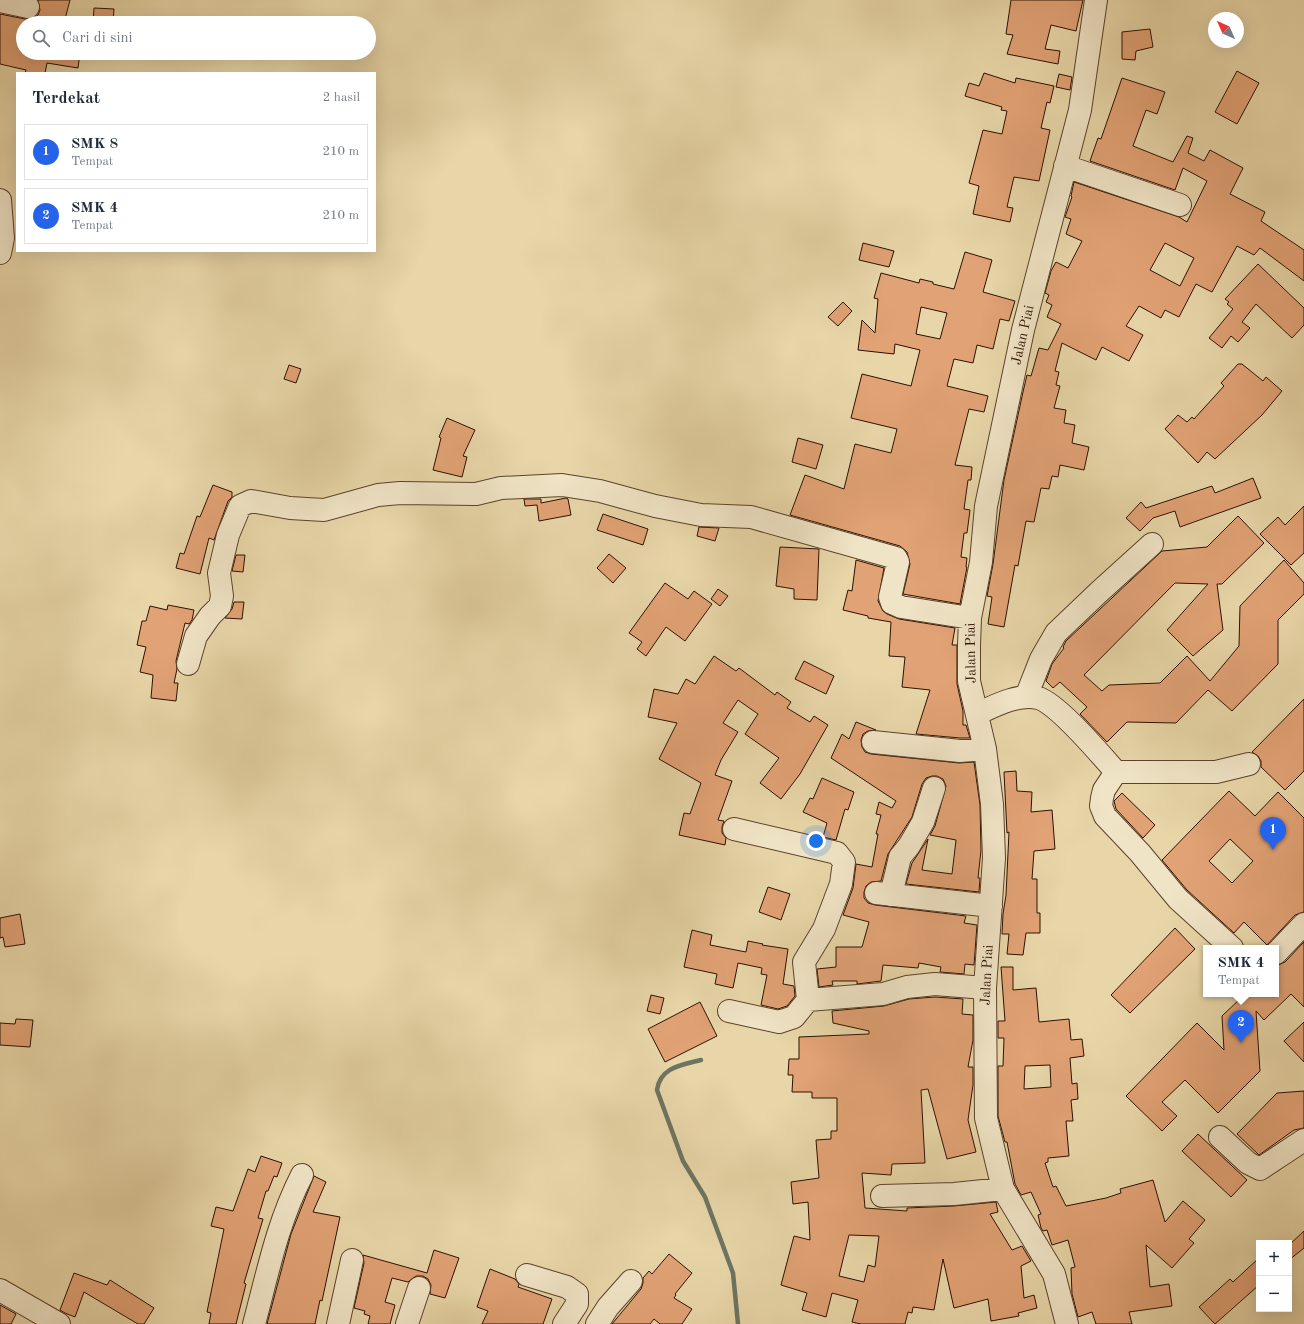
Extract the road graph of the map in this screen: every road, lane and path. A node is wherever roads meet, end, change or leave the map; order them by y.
1 (1096, 0) edge
2 (0, 1) edge
3 (27, 9) edge
4 (1065, 166) junction
5 (0, 200) edge
6 (1180, 205) dead end
7 (0, 253) edge
8 (1152, 544) dead end
9 (970, 618) junction
10 (188, 664) dead end
11 (1026, 697) junction
12 (977, 714) junction
13 (873, 742) dead end
14 (985, 749) junction
15 (1248, 764) dead end
16 (1116, 772) junction
17 (934, 788) dead end
18 (734, 829) dead end
19 (991, 906) junction
20 (1304, 924) edge
21 (1229, 945) edge
22 (1279, 950) edge
23 (985, 988) junction
24 (808, 1000) junction
25 (729, 1011) dead end
26 (1220, 1137) dead end
27 (1304, 1140) edge
28 (302, 1175) dead end
29 (1003, 1189) junction
30 (882, 1196) dead end
31 (352, 1260) dead end
32 (527, 1275) dead end
33 (631, 1281) dead end
34 (418, 1288) dead end
35 (0, 1290) edge
36 (59, 1324) edge
37 (254, 1324) edge
38 (339, 1324) edge
39 (407, 1324) edge
40 (564, 1324) edge
41 (597, 1324) edge
42 (1067, 1324) edge

1 - 4 street, Jalan Piai
2 - 3 street
4 - 6 street
4 - 9 street, Jalan Piai
5 - 7 street
8 - 11 street
9 - 10 street
9 - 12 street, Jalan Piai
11 - 12 street
11 - 16 street
12 - 14 street, Jalan Piai
13 - 14 street
14 - 19 street, Jalan Piai
15 - 16 street
16 - 21 street
17 - 19 street
18 - 24 street
19 - 23 street, Jalan Piai
20 - 22 street
23 - 24 street
23 - 29 street, Jalan Piai
24 - 25 street
26 - 27 street
28 - 37 street
29 - 30 street
29 - 42 street, Jalan Piai
31 - 38 street
32 - 40 street
33 - 41 street
34 - 39 street
35 - 36 street

